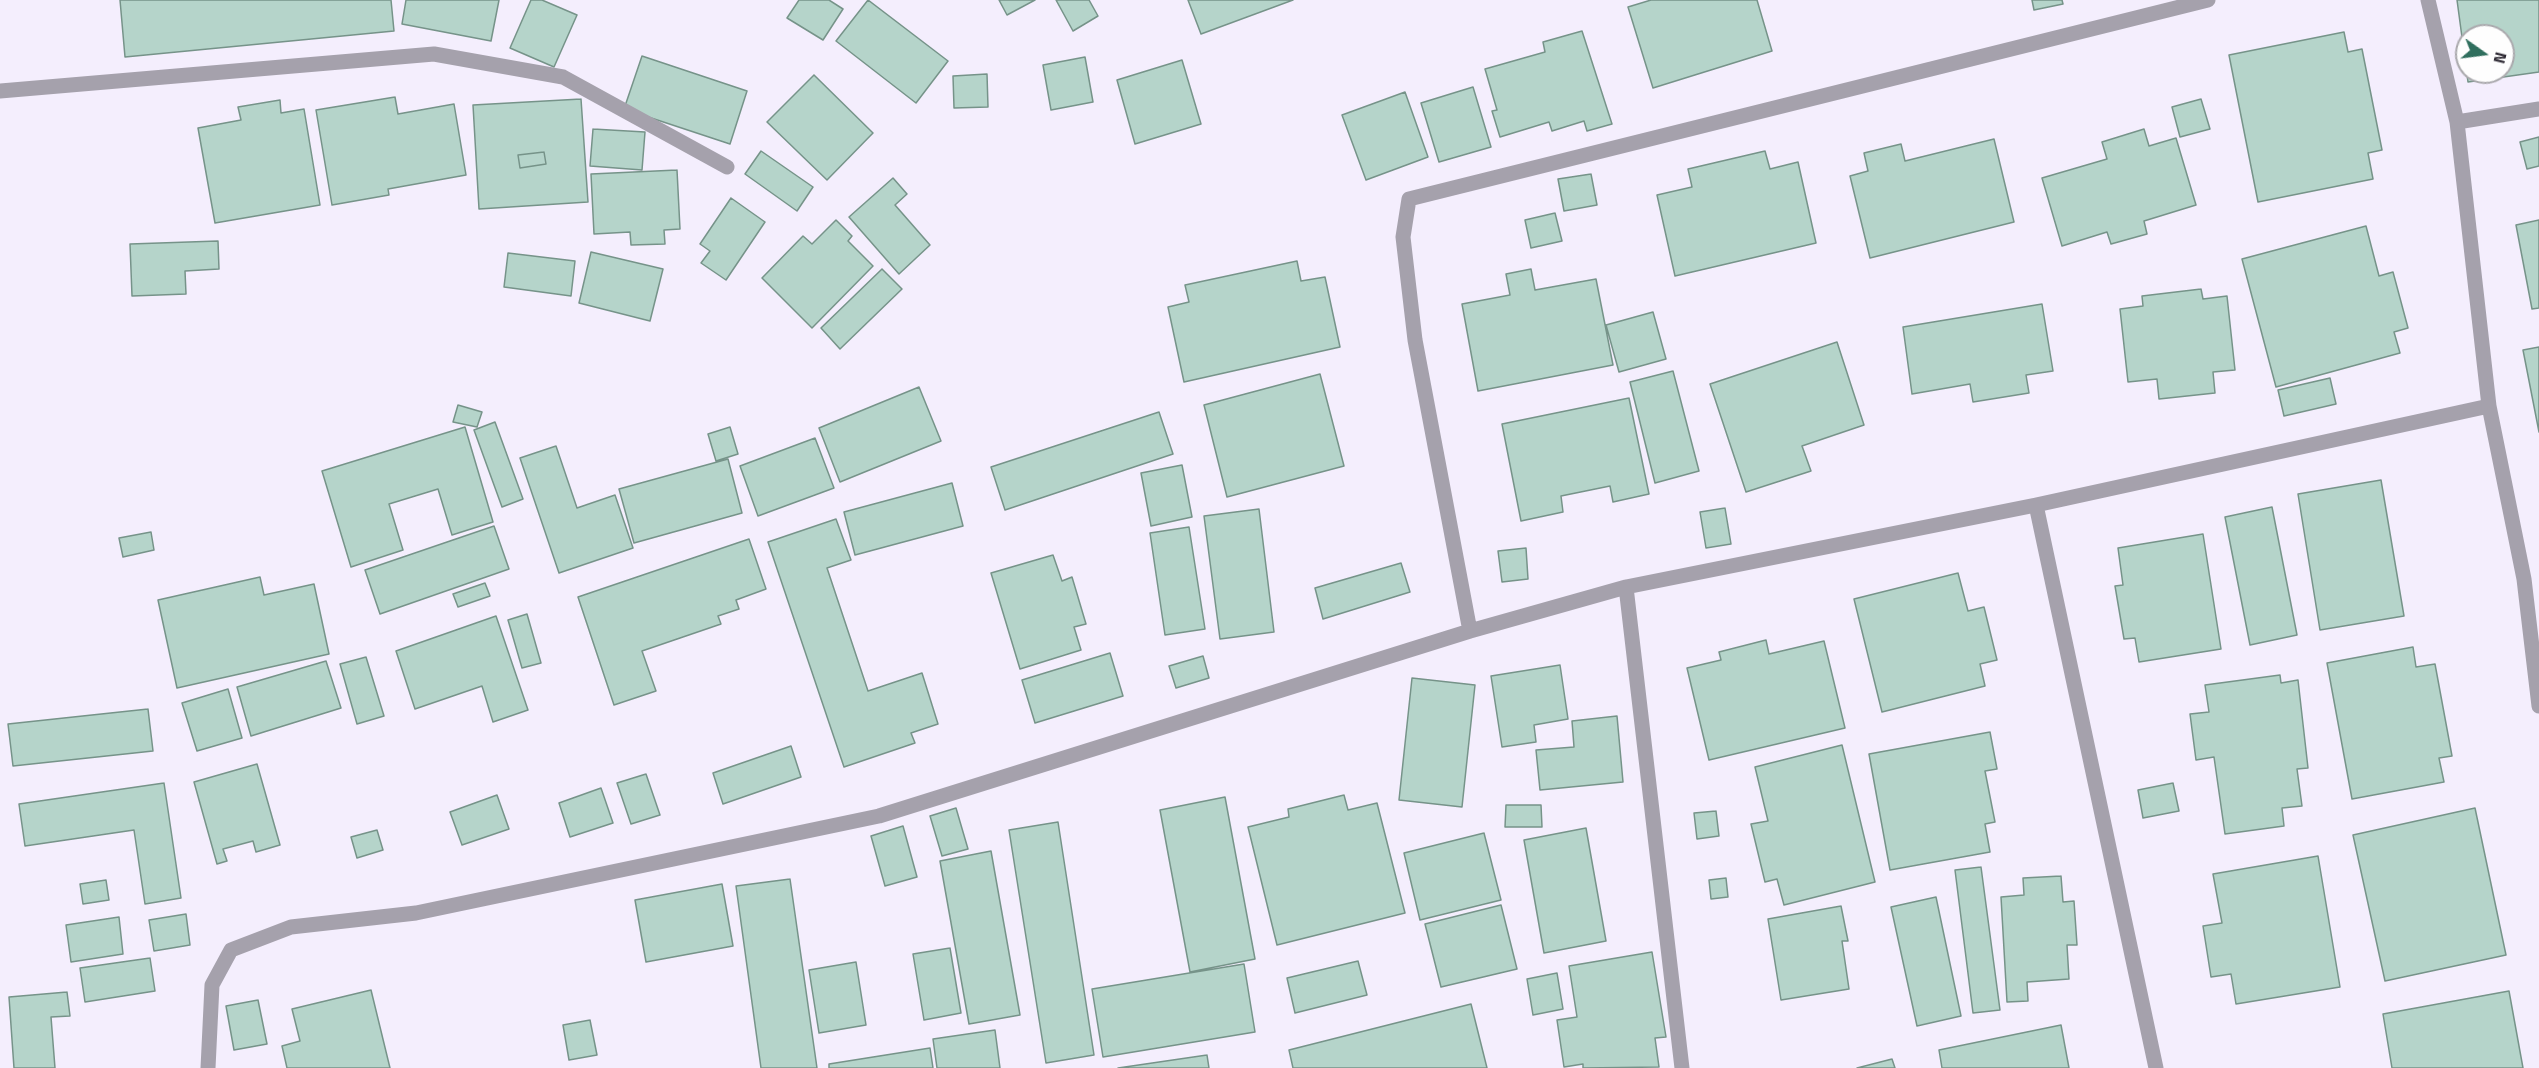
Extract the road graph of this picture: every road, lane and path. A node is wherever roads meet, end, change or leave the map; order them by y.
1 (2208, 0) edge
2 (2428, 0) edge
3 (0, 91) edge
4 (2539, 109) edge
5 (2457, 122) junction
6 (727, 166) dead end
7 (2489, 406) junction
8 (2036, 505) junction
9 (2531, 577) edge
10 (1626, 587) junction
11 (1470, 631) junction
12 (2539, 706) edge
13 (208, 1068) edge
14 (1682, 1068) edge
15 (2156, 1068) edge

1 - 11 street
2 - 5 street
3 - 6 street
4 - 5 street
5 - 7 street
7 - 8 street
7 - 9 street
8 - 10 street
8 - 15 street
9 - 12 street
10 - 11 street
10 - 14 street
11 - 13 street

